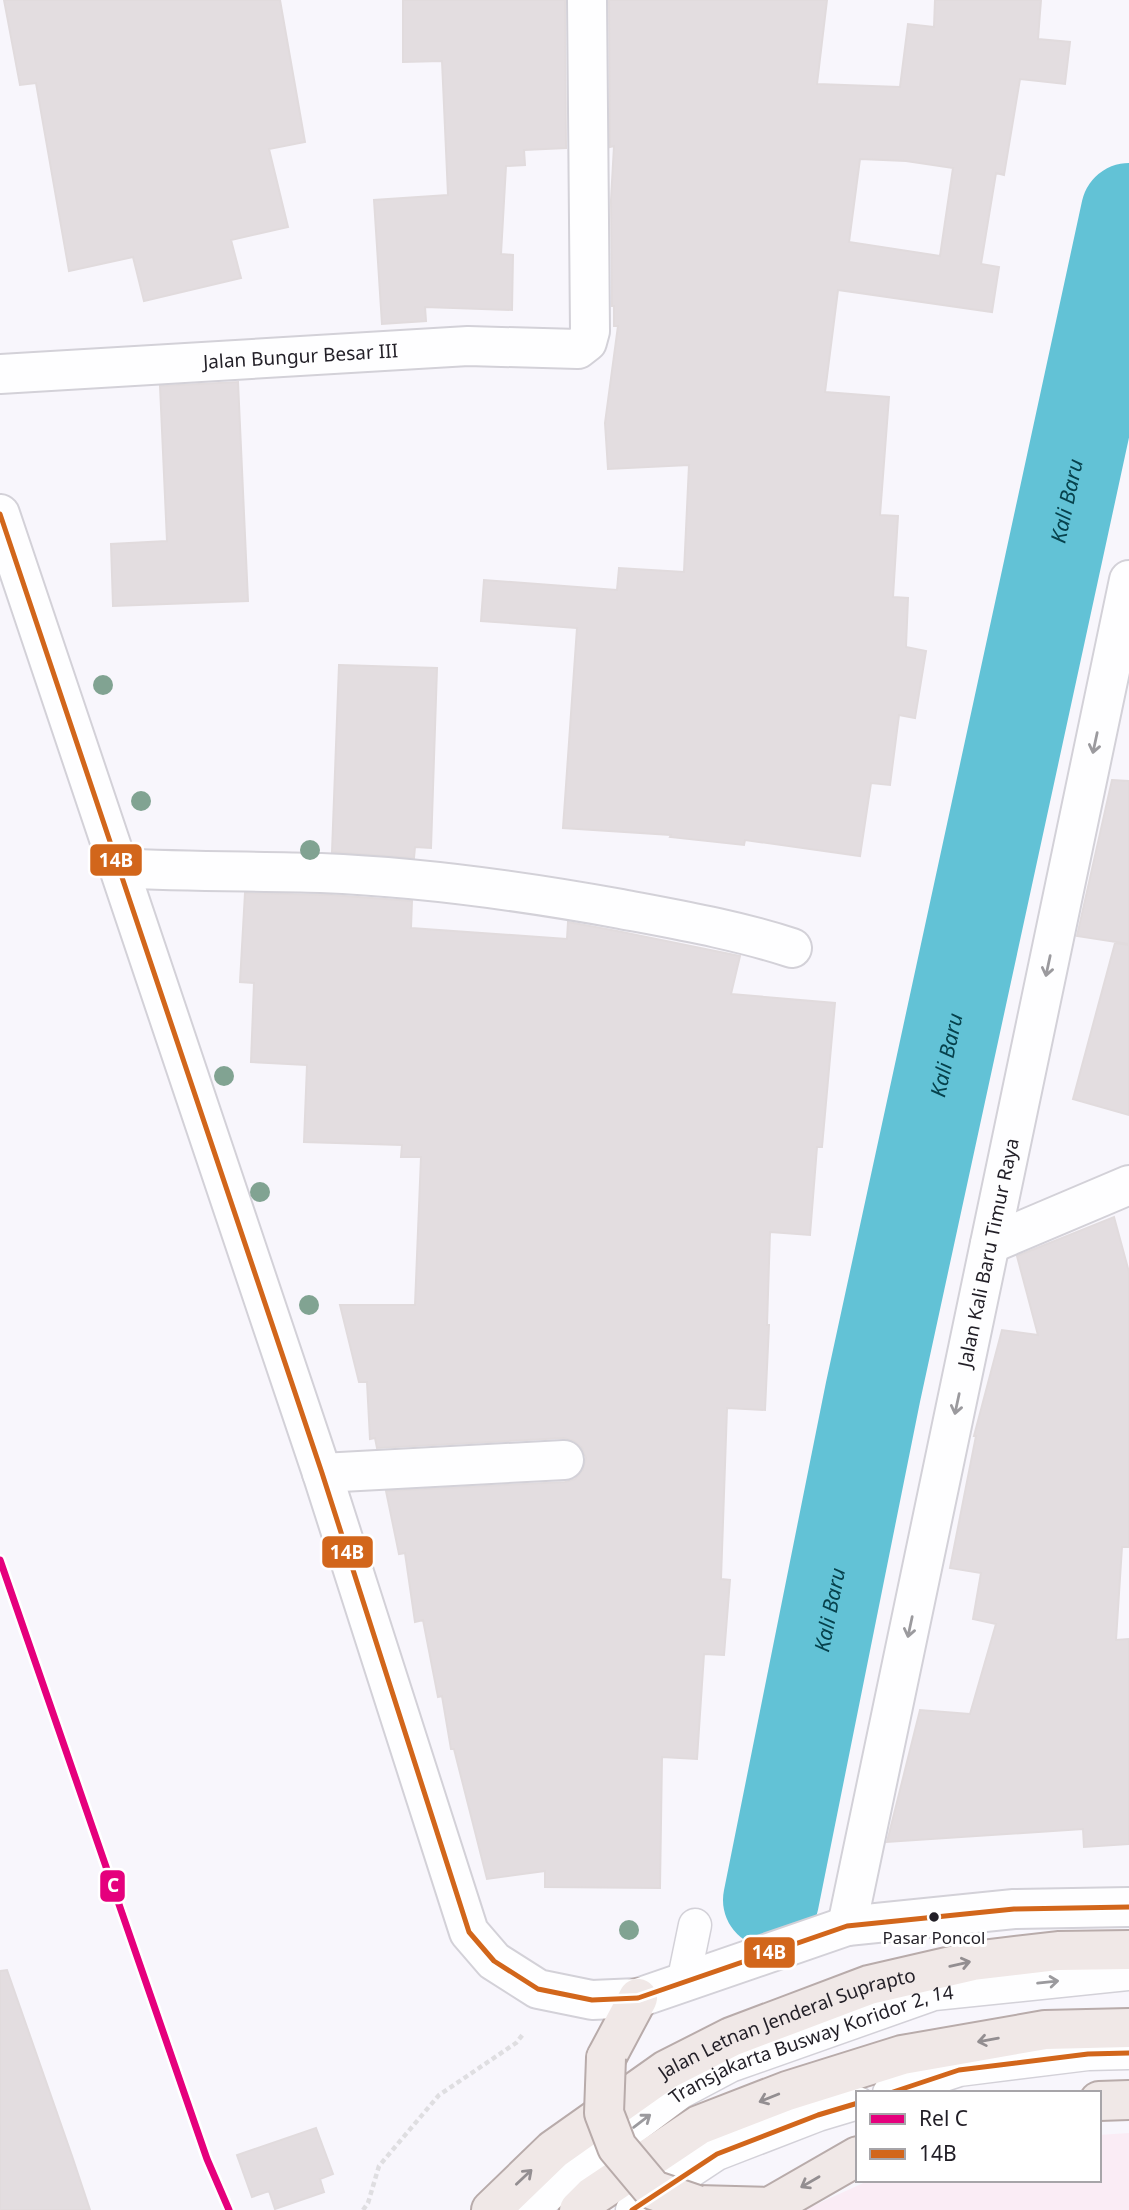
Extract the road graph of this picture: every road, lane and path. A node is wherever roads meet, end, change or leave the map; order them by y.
1 (587, 0) edge
2 (0, 374) edge
3 (0, 514) edge
4 (1129, 580) edge
5 (1116, 702) edge
6 (119, 868) junction
7 (792, 948) dead end
8 (1129, 1185) edge
9 (990, 1244) junction
10 (564, 1460) dead end
11 (322, 1473) junction
12 (1129, 1907) edge
13 (695, 1925) dead end
14 (847, 1926) junction
15 (1129, 1951) edge
16 (1129, 1973) edge
17 (682, 1983) junction
18 (538, 1989) junction
19 (638, 1998) junction
20 (1129, 2028) edge
21 (1129, 2053) edge
22 (895, 2091) edge
23 (1129, 2100) edge
24 (1101, 2101) edge
25 (856, 2104) edge
26 (856, 2157) edge
27 (766, 2208) edge
28 (363, 2210) edge
29 (491, 2210) edge
30 (533, 2210) edge
31 (579, 2210) edge
32 (632, 2210) edge

1 - 2 street, Jalan Bungur Besar III
3 - 6 street
4 - 5 street, Jalan Kali Baru Timur Raya
5 -> 9 street, Jalan Kali Baru Timur Raya
6 - 7 street
6 - 11 street
8 - 9 street
9 -> 14 street, Jalan Kali Baru Timur Raya
10 - 11 street
11 - 18 street
12 - 14 street
13 - 17 lane
14 - 17 street
29 -> 15 main road, Jalan Letnan Jenderal Suprapto
30 -> 16 lane, Transjakarta Busway Koridor 2, 14
17 - 19 street
18 - 19 street
18 - 28 path
19 - 27 main road, bridge
20 -> 31 main road
21 - 22 lane
23 - 24 main road
25 - 32 lane
26 -> 27 main road

